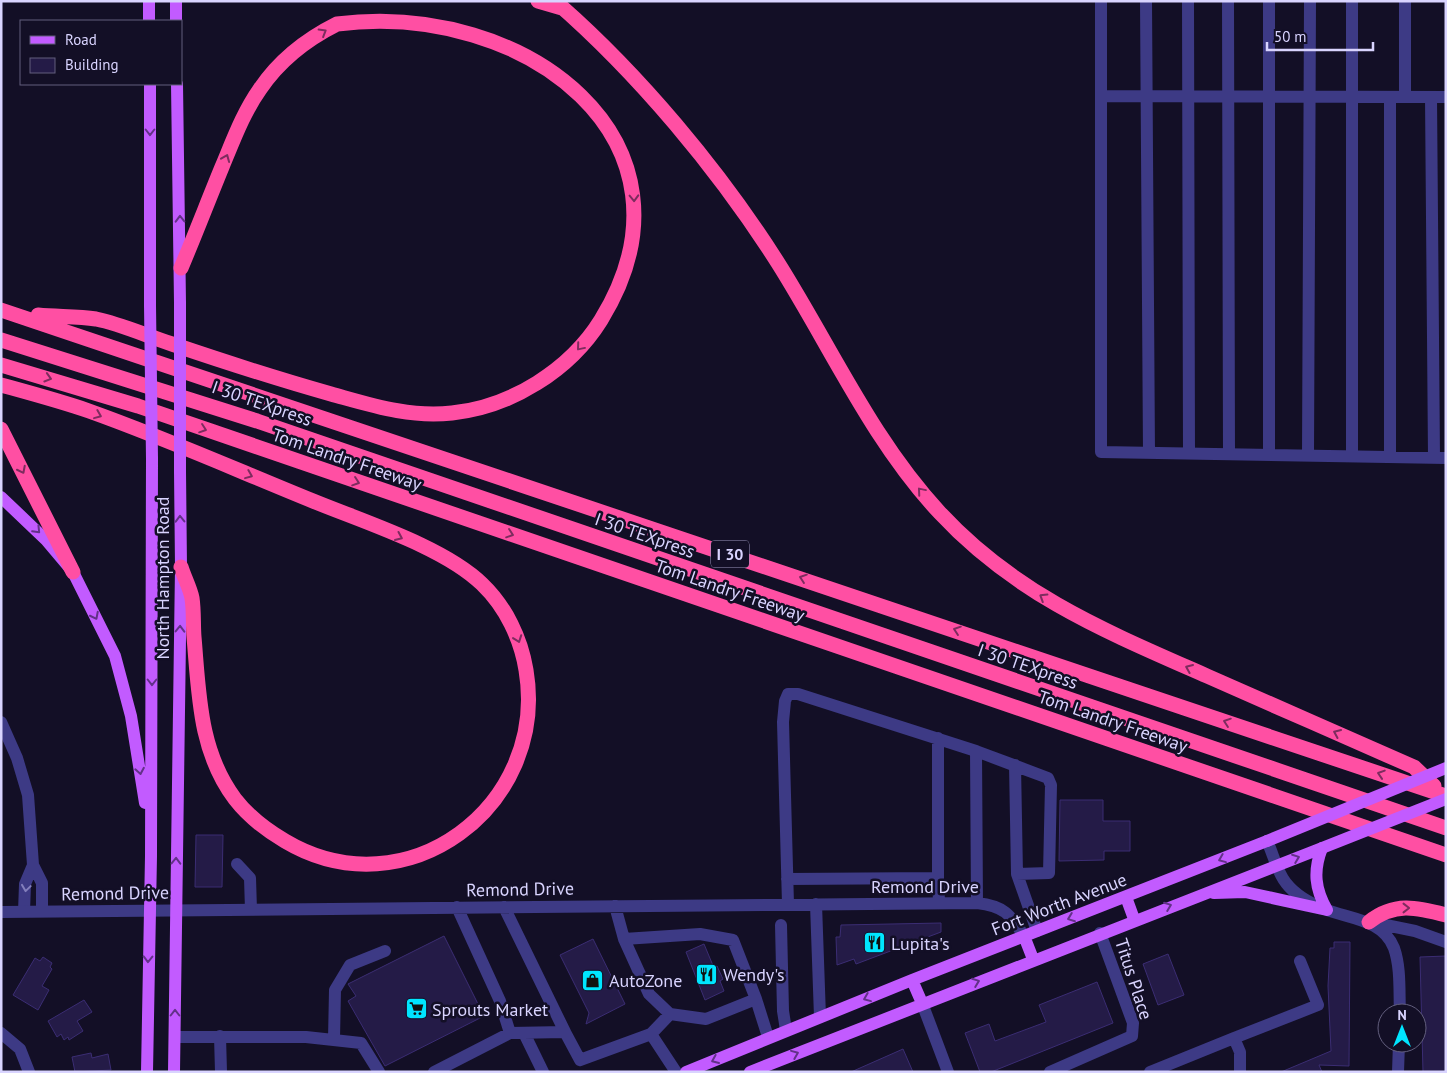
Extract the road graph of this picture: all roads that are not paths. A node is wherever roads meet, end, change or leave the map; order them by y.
1 (149, 1) edge
2 (176, 1) edge
3 (538, 1) edge
4 (1101, 1) edge
5 (1146, 1) edge
6 (1188, 1) edge
7 (1228, 1) edge
8 (1269, 1) edge
9 (1310, 1) edge
10 (1352, 1) edge
11 (1406, 1) edge
12 (558, 5) edge
13 (385, 7) dead end
14 (149, 20) edge
15 (176, 20) edge
16 (150, 85) edge
17 (177, 85) edge
18 (1101, 96) junction
19 (1147, 96) junction
20 (1188, 96) junction
21 (1227, 96) junction
22 (1268, 96) junction
23 (1309, 97) junction
24 (1351, 97) junction
25 (1390, 97) junction
26 (1405, 97) junction
27 (1431, 97) junction
28 (1446, 97) edge
29 (608, 106) dead end
30 (181, 268) junction
31 (1, 310) edge
32 (16, 314) junction
33 (1, 340) edge
34 (1, 365) edge
35 (1, 385) edge
36 (2, 431) edge
37 (1149, 453) junction
38 (1189, 454) junction
39 (1229, 454) junction
40 (1269, 455) junction
41 (1308, 456) junction
42 (1352, 456) junction
43 (1390, 457) junction
44 (1440, 457) edge
45 (1, 497) edge
46 (181, 567) junction
47 (73, 572) junction
48 (1, 722) edge
49 (938, 738) junction
50 (976, 751) junction
51 (1015, 765) junction
52 (1446, 768) edge
53 (1445, 797) edge
54 (1446, 828) edge
55 (1267, 841) junction
56 (1322, 848) junction
57 (1446, 855) edge
58 (152, 856) junction
59 (237, 864) dead end
60 (1277, 864) junction
61 (33, 865) junction
62 (1017, 874) junction
63 (938, 878) junction
64 (787, 879) junction
65 (1201, 894) junction
66 (1126, 897) junction
67 (939, 902) junction
68 (976, 903) junction
69 (788, 904) junction
70 (816, 904) junction
71 (615, 906) junction
72 (457, 907) junction
73 (504, 907) junction
74 (149, 910) junction
75 (176, 910) junction
76 (251, 910) junction
77 (1327, 910) junction
78 (42, 911) junction
79 (1, 912) edge
80 (24, 912) junction
81 (1446, 915) edge
82 (1134, 919) junction
83 (1369, 922) junction
84 (781, 925) dead end
85 (1037, 931) junction
86 (1100, 933) junction
87 (1024, 936) junction
88 (624, 940) junction
89 (1446, 942) edge
90 (385, 951) dead end
91 (1034, 959) junction
92 (1300, 961) dead end
93 (912, 980) junction
94 (756, 999) junction
95 (922, 1003) junction
96 (1400, 1003) edge
97 (670, 1014) junction
98 (820, 1016) junction
99 (786, 1030) junction
100 (524, 1032) junction
101 (565, 1032) junction
102 (1, 1033) edge
103 (510, 1033) junction
104 (651, 1034) junction
105 (174, 1036) junction
106 (220, 1036) junction
107 (768, 1037) junction
108 (1234, 1038) junction
109 (334, 1039) junction
110 (1399, 1053) edge
111 (29, 1072) edge
112 (147, 1072) edge
113 (174, 1072) edge
114 (221, 1072) edge
115 (379, 1072) edge
116 (434, 1072) edge
117 (543, 1072) edge
118 (676, 1072) edge
119 (686, 1072) edge
120 (750, 1072) edge
121 (948, 1072) edge
122 (1050, 1072) edge
123 (1150, 1072) edge
124 (1240, 1072) edge
125 (1398, 1072) edge

1 - 14 main road
2 - 15 main road
3 - 12 highway
4 - 18 street
5 - 19 street
6 - 20 street
7 - 21 street
8 - 22 street
9 - 23 street
10 - 24 street
11 - 26 street
53 -> 12 highway
30 -> 13 highway
16 -> 58 main road, North Hampton Road, bridge
30 -> 17 main road, North Hampton Road
18 - 19 street
18 - 37 street
19 - 20 street
19 - 37 street
20 - 21 street
20 - 38 street
21 - 22 street
21 - 39 street
22 - 23 street
22 - 40 street
23 - 24 street
23 - 41 street
24 - 25 street
24 - 42 street
25 - 26 street
25 - 43 street
26 - 27 street
27 - 28 street
27 - 44 street
29 -> 32 highway
46 -> 30 main road, North Hampton Road, bridge
31 - 32 highway, Tom Landry Freeway / I 30
53 -> 32 highway, Tom Landry Freeway / I 30
33 - 54 highway, I 30 TEXpress
34 -> 57 highway, Tom Landry Freeway
35 -> 46 highway
36 -> 47 highway
37 - 38 street
38 - 39 street
39 - 40 street
40 - 41 street
41 - 42 street
42 - 43 street
43 - 44 street
45 -> 47 main road
75 -> 46 main road, North Hampton Road
47 -> 58 main road
48 - 61 street
49 - 50 street
49 - 63 street
49 - 64 street
50 - 51 street
50 - 68 street
51 - 62 street
51 - 62 street
52 - 55 main road, Fort Worth Avenue, bridge
53 - 56 main road, bridge
55 - 60 street
55 -> 66 main road, Fort Worth Avenue
60 -> 56 main road
56 - 77 main road
58 - 74 main road, North Hampton Road
59 - 76 street
60 - 65 main road
60 - 77 street
61 - 78 street
61 -> 80 street
62 - 85 street
63 - 64 street
63 - 67 street
64 - 69 street
65 - 77 main road
82 -> 65 main road
66 - 82 main road
66 -> 85 main road, Fort Worth Avenue
67 - 68 street, Remond Drive
67 - 70 street, Remond Drive
68 - 87 street, Remond Drive
69 - 70 street, Remond Drive
69 - 71 street, Remond Drive
70 - 98 street
71 - 73 street, Remond Drive
71 - 88 street
72 - 73 street, Remond Drive
72 - 76 street, Remond Drive
72 - 103 street
73 - 101 street
74 - 75 street, Remond Drive
74 - 78 street, Remond Drive
74 -> 112 main road, North Hampton Road
75 - 76 street, Remond Drive
105 -> 75 main road, North Hampton Road
77 - 83 street
78 - 80 street, Remond Drive
79 - 80 street, Remond Drive
83 -> 81 highway
82 - 86 main road
83 - 89 street
83 - 96 street
84 - 99 street
85 - 87 main road, Fort Worth Avenue
86 - 91 main road
86 - 122 street, Titus Place
87 - 91 main road
87 - 93 main road, Fort Worth Avenue
88 - 94 street
88 - 97 street
90 - 109 street
95 -> 91 main road
92 - 108 street
93 - 95 main road
93 -> 98 main road, Fort Worth Avenue
94 - 97 street
94 - 107 street
120 -> 95 main road
95 - 121 street
97 - 104 street
98 - 99 main road, Fort Worth Avenue
99 - 107 main road, Fort Worth Avenue
100 - 101 street
100 - 103 street
100 - 117 street
101 - 104 street
102 - 111 street
103 - 116 street
104 - 118 street
105 - 106 street
105 - 113 main road, North Hampton Road
106 - 109 street
106 - 114 street
107 -> 119 main road, Fort Worth Avenue
108 - 123 street
108 - 124 street
109 - 115 street
110 - 125 street

